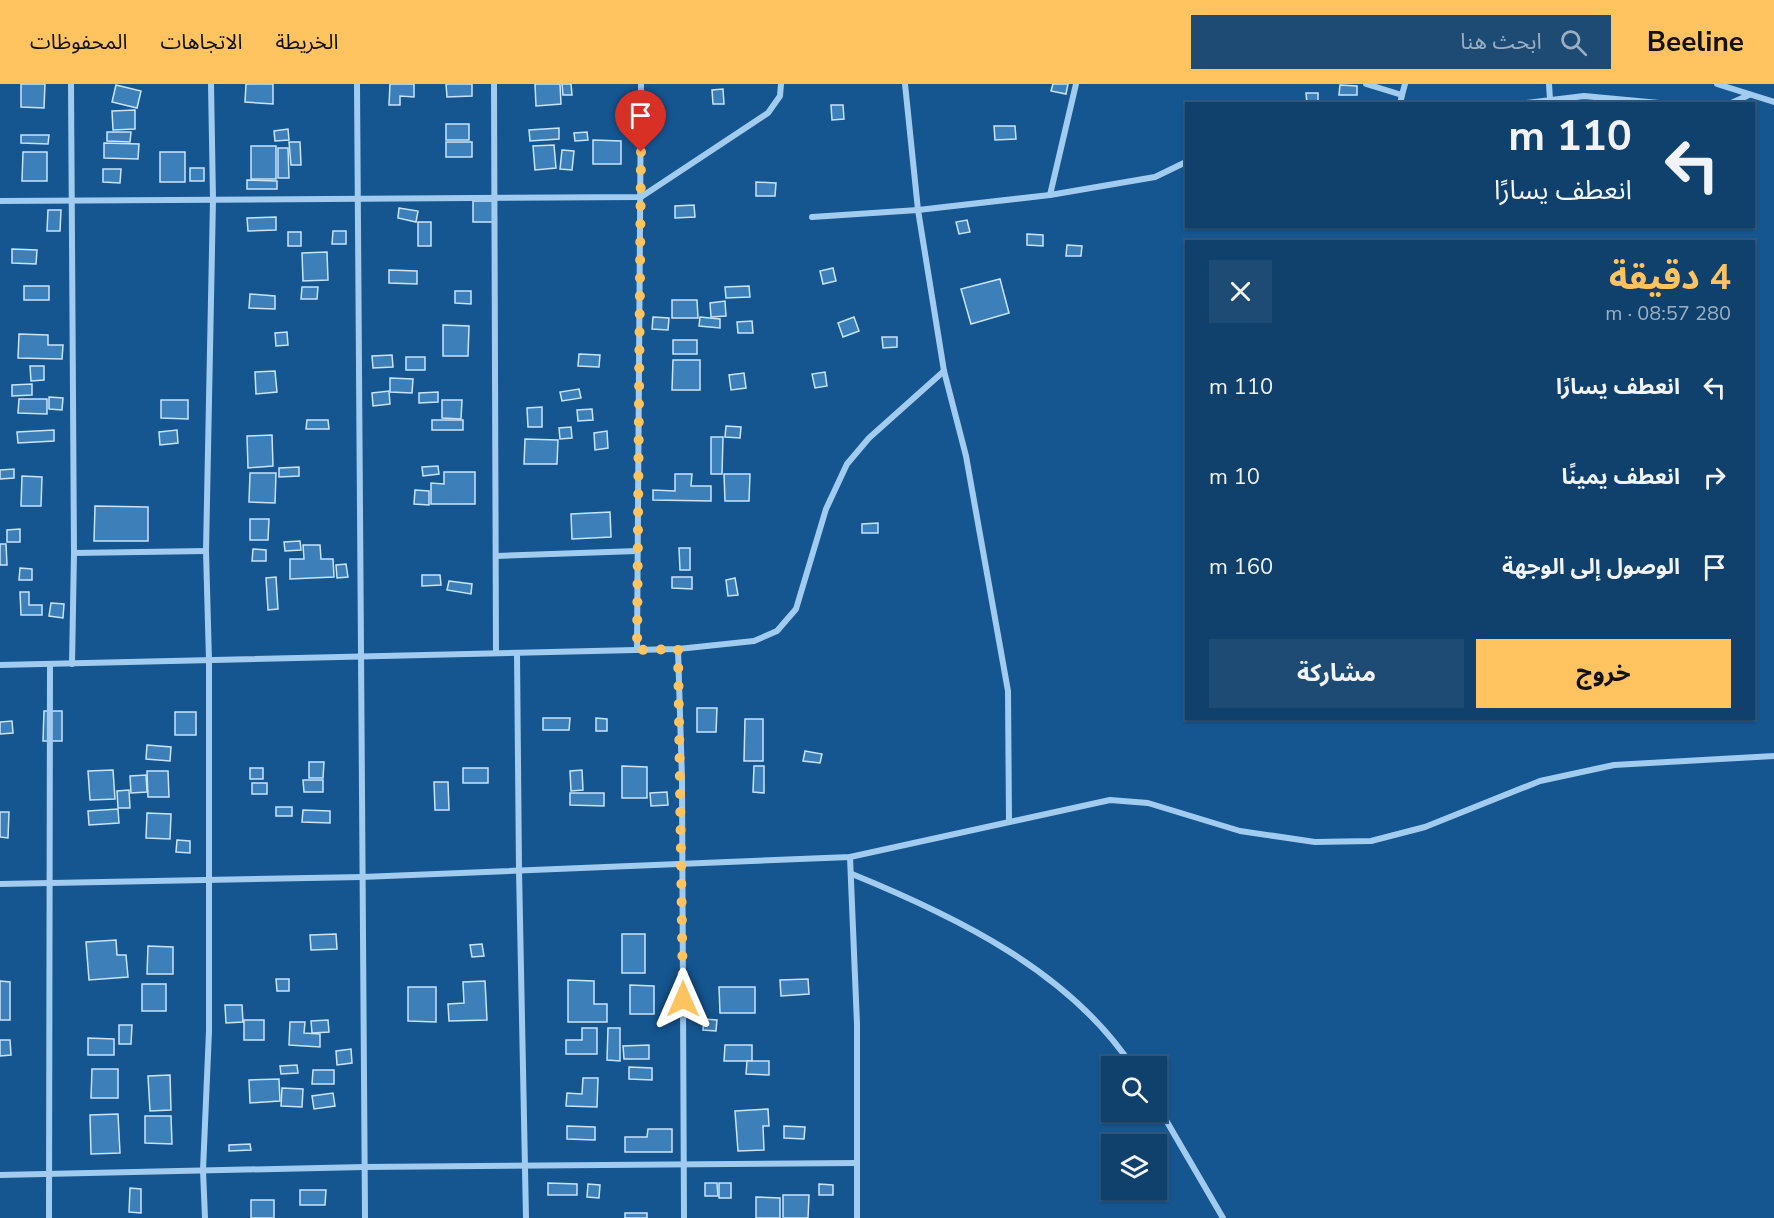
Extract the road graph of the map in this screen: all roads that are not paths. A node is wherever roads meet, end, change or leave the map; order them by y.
1 (71, 84) edge
2 (211, 84) edge
3 (357, 84) edge
4 (494, 84) edge
5 (641, 84) edge
6 (781, 84) edge
7 (905, 84) edge
8 (1076, 84) edge
9 (1366, 84) edge
10 (1405, 84) edge
11 (1549, 84) edge
12 (1717, 84) edge
13 (1402, 95) junction
14 (1750, 95) junction
15 (1550, 99) junction
16 (1400, 102) edge
17 (1531, 102) edge
18 (1648, 102) edge
19 (1734, 102) edge
20 (1774, 102) edge
21 (1185, 162) edge
22 (495, 195) junction
23 (1050, 195) junction
24 (641, 196) junction
25 (359, 198) junction
26 (71, 199) junction
27 (213, 199) junction
28 (0, 201) edge
29 (918, 210) junction
30 (812, 217) dead end
31 (944, 371) junction
32 (206, 551) junction
33 (637, 551) junction
34 (74, 552) junction
35 (497, 556) junction
36 (678, 649) junction
37 (637, 650) junction
38 (496, 653) junction
39 (518, 653) junction
40 (362, 656) junction
41 (209, 661) junction
42 (50, 664) junction
43 (72, 664) junction
44 (0, 665) edge
45 (1774, 756) edge
46 (1009, 821) junction
47 (850, 857) junction
48 (682, 863) junction
49 (519, 870) junction
50 (852, 874) junction
51 (362, 877) junction
52 (210, 881) junction
53 (0, 884) edge
54 (48, 884) junction
55 (1126, 1056) edge
56 (1167, 1122) edge
57 (856, 1163) junction
58 (682, 1165) junction
59 (364, 1167) junction
60 (525, 1167) junction
61 (203, 1170) junction
62 (0, 1174) edge
63 (48, 1174) junction
64 (49, 1218) edge
65 (205, 1218) edge
66 (365, 1218) edge
67 (526, 1218) edge
68 (684, 1218) edge
69 (856, 1218) edge
70 (1223, 1218) edge

1 - 26 street
2 - 27 street
3 - 25 street
4 - 22 street
5 - 24 street
6 - 24 street
7 - 29 street
8 - 23 street
9 - 13 street
10 - 13 street
11 - 15 street
12 - 14 street
13 - 16 street
14 - 19 street
14 - 20 street
15 - 17 street
15 - 18 street
21 - 23 street
22 - 24 street
22 - 25 street
22 - 35 street
23 - 29 street
24 - 33 street
25 - 27 street
25 - 40 street
26 - 27 street
26 - 28 street
26 - 34 street
27 - 32 street
29 - 30 street
29 - 31 street
31 - 36 street
31 - 46 street
32 - 34 street
32 - 41 street
33 - 35 street
33 - 37 street
34 - 43 street
35 - 38 street
36 - 37 street
36 - 48 street
37 - 39 street
38 - 39 street
38 - 40 street
39 - 49 street
40 - 41 street
40 - 51 street
41 - 43 street
41 - 52 street
42 - 43 street
42 - 44 street
42 - 54 street
45 - 46 street
46 - 47 street
47 - 48 street
47 - 50 street
48 - 49 street
48 - 58 street
49 - 51 street
49 - 60 street
50 - 55 street
50 - 57 street
51 - 52 street
51 - 59 street
52 - 54 street
52 - 61 street
53 - 54 street
54 - 63 street
56 - 70 street
57 - 58 street
57 - 69 street
58 - 60 street
58 - 68 street
59 - 60 street
59 - 61 street
59 - 66 street
60 - 67 street
61 - 63 street
61 - 65 street
62 - 63 street
63 - 64 street

